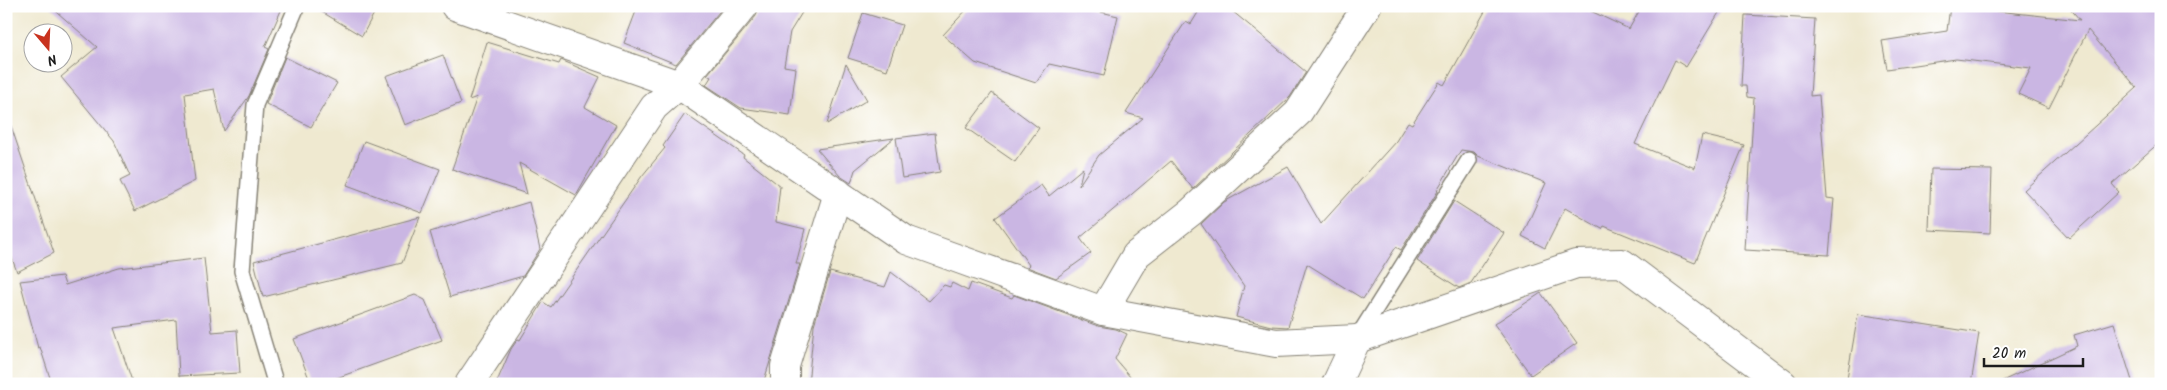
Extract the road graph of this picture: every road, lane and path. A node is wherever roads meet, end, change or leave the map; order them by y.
1 (297, 6) edge
2 (455, 6) edge
3 (744, 6) edge
4 (1367, 6) edge
5 (679, 84) junction
6 (1469, 160) dead end
7 (838, 193) junction
8 (1103, 311) junction
9 (1357, 339) junction
10 (275, 382) dead end
11 (469, 384) edge
12 (786, 384) edge
13 (1336, 384) edge
14 (1783, 384) edge

1 - 10 lane
2 - 5 street
3 - 5 street
4 - 8 street
5 - 7 street
5 - 11 street
6 - 9 lane
7 - 8 street
7 - 12 street
8 - 9 street
9 - 13 street
9 - 14 street

